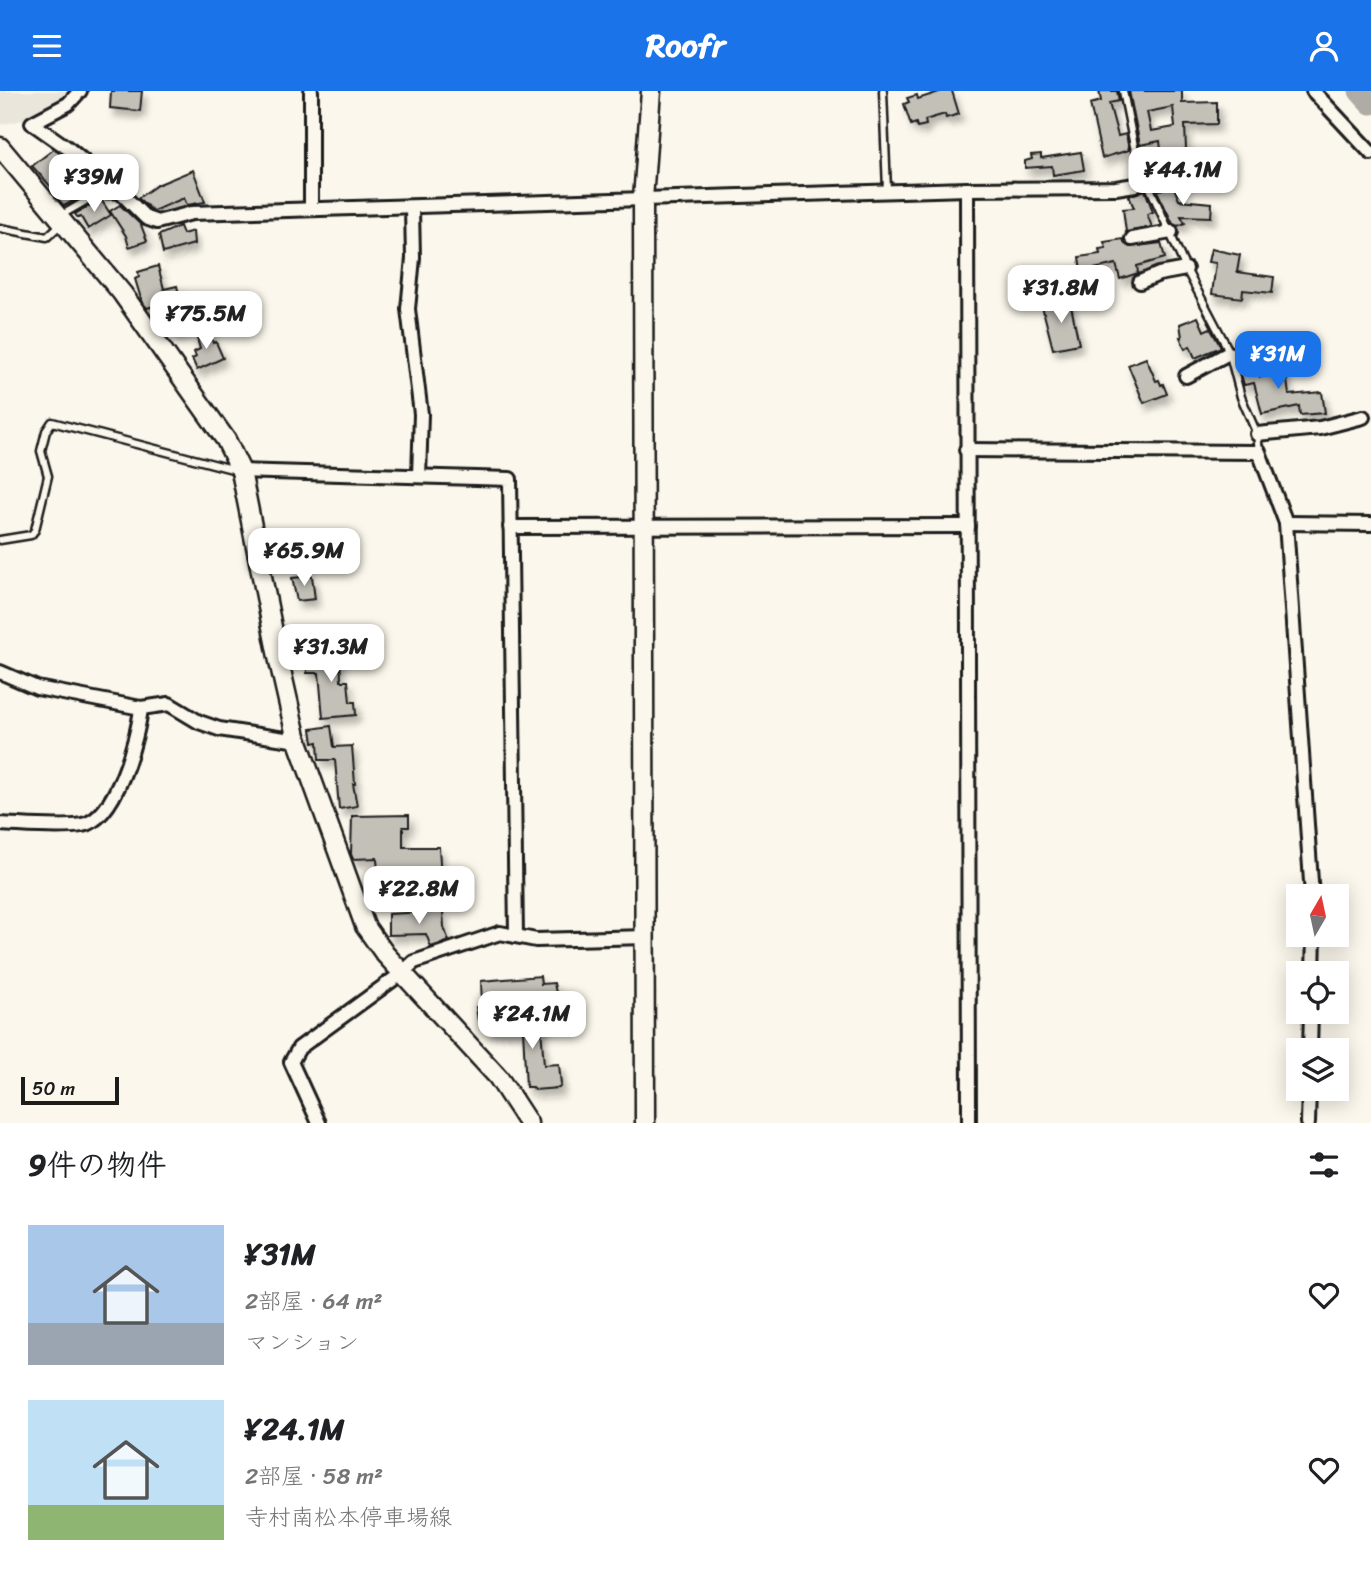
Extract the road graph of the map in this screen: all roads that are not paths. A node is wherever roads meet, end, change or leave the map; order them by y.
1 (80, 91) edge
2 (311, 91) edge
3 (651, 91) edge
4 (883, 91) edge
5 (1123, 91) edge
6 (1313, 91) edge
7 (0, 147) edge
8 (1371, 153) edge
9 (1146, 179) junction
10 (967, 189) junction
11 (887, 193) junction
12 (123, 195) junction
13 (643, 199) junction
14 (412, 208) junction
15 (311, 209) junction
16 (61, 219) junction
17 (0, 228) edge
18 (1171, 232) junction
19 (1132, 239) dead end
20 (1186, 269) junction
21 (1140, 282) dead end
22 (1229, 352) junction
23 (1186, 376) dead end
24 (1363, 417) dead end
25 (1256, 434) junction
26 (966, 450) junction
27 (1259, 452) junction
28 (241, 471) junction
29 (419, 477) junction
30 (1286, 523) junction
31 (1371, 524) edge
32 (646, 526) junction
33 (968, 526) junction
34 (510, 527) junction
35 (0, 540) edge
36 (0, 671) edge
37 (141, 708) junction
38 (298, 741) junction
39 (0, 824) edge
40 (1311, 884) edge
41 (516, 936) junction
42 (646, 937) junction
43 (402, 973) junction
44 (1309, 1101) edge
45 (319, 1123) edge
46 (528, 1123) edge
47 (645, 1123) edge
48 (969, 1123) edge
49 (1308, 1123) edge

1 - 12 street
2 - 15 street
3 - 13 main road
4 - 11 lane
5 - 9 lane
6 - 8 street
7 - 16 main road
9 - 10 street
9 - 18 lane
10 - 11 street
10 - 26 street
11 - 13 street
12 - 15 street
12 - 16 lane
13 - 14 street
13 - 32 main road
14 - 15 street
14 - 29 street
16 - 17 lane
16 - 28 main road
18 - 19 street
18 - 20 lane
20 - 21 street
20 - 22 lane
22 - 23 street
22 - 25 lane
24 - 25 street
25 - 27 lane
26 - 27 street
26 - 33 street
27 - 30 street
28 - 29 street
28 - 35 lane
28 - 38 main road
29 - 34 street
30 - 31 street
30 - 40 street
32 - 33 street
32 - 34 street
32 - 42 main road
33 - 48 street
34 - 41 street
36 - 37 street
37 - 38 street
37 - 39 street
38 - 43 main road
41 - 42 street
41 - 43 street
42 - 47 main road
43 - 45 street
43 - 46 main road
44 - 49 street

